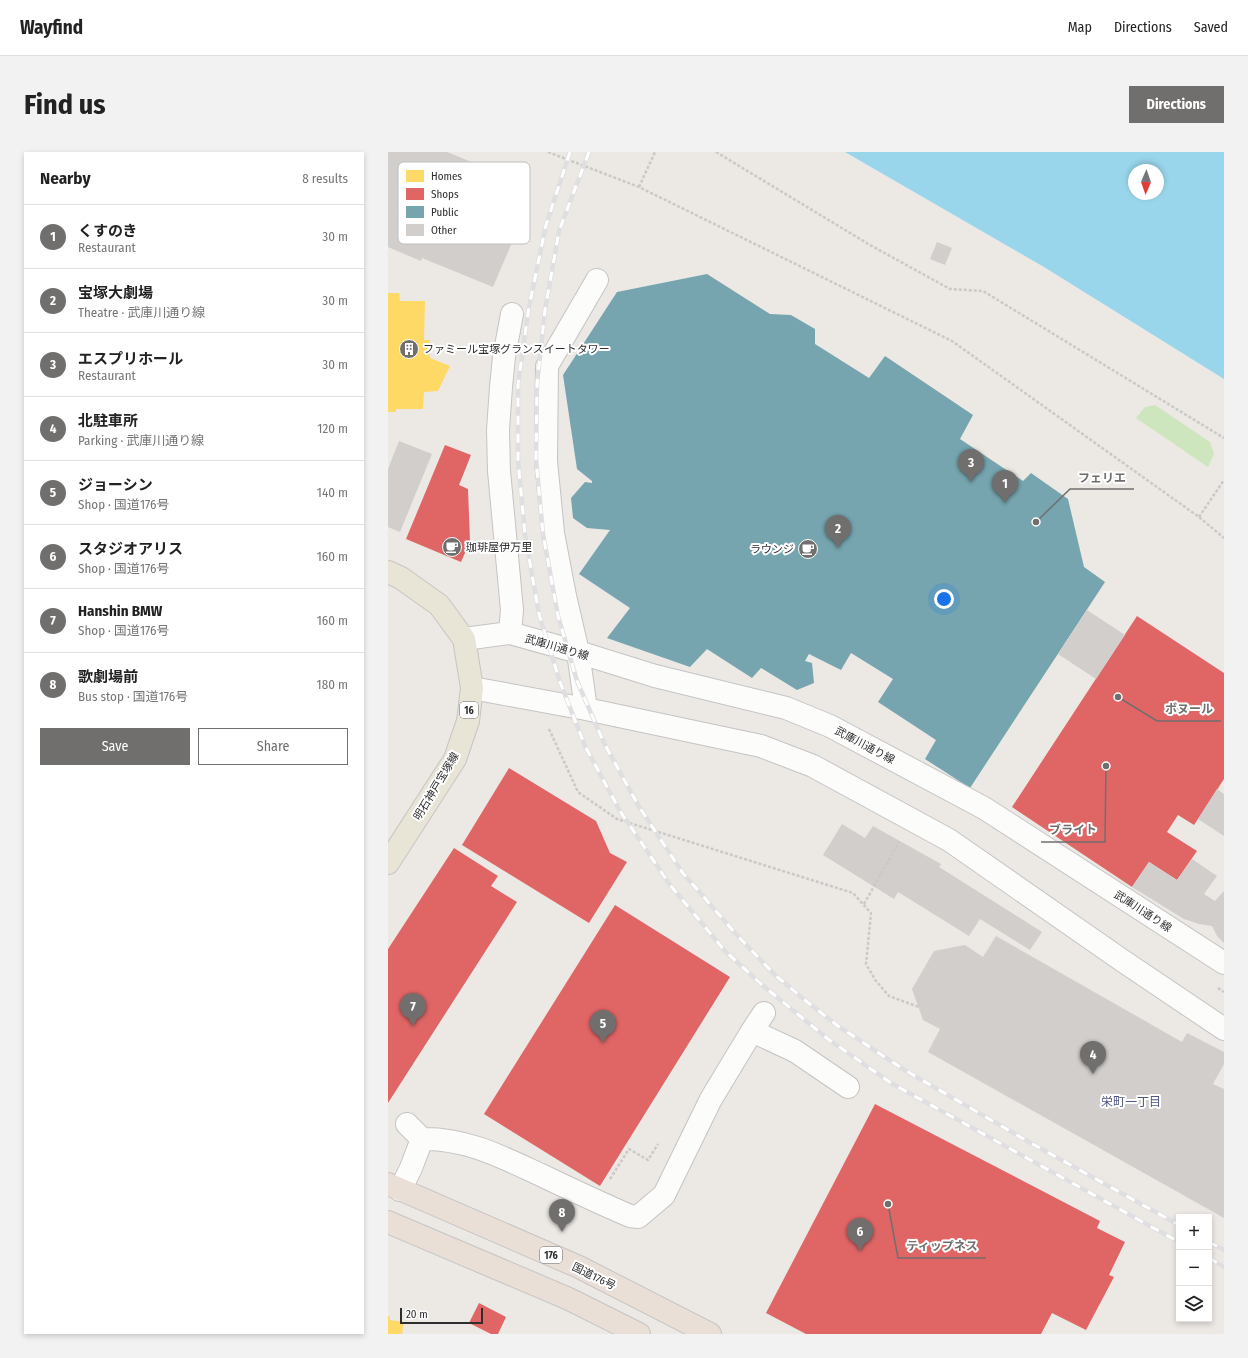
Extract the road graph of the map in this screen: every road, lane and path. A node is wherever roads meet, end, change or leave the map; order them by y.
1 (548, 152) edge
2 (655, 152) edge
3 (716, 152) edge
4 (639, 187) junction
5 (597, 280) dead end
6 (512, 314) dead end
7 (1224, 438) edge
8 (1224, 480) edge
9 (1199, 517) junction
10 (1224, 538) edge
11 (388, 572) edge
12 (510, 633) junction
13 (464, 639) junction
14 (578, 652) junction
15 (472, 688) junction
16 (586, 709) junction
17 (546, 724) dead end
18 (900, 840) dead end
19 (388, 863) edge
20 (864, 904) junction
21 (1224, 963) edge
22 (919, 1007) dead end
23 (764, 1013) dead end
24 (1224, 1030) edge
25 (752, 1031) junction
26 (848, 1087) dead end
27 (407, 1124) dead end
28 (422, 1139) junction
29 (394, 1187) edge
30 (388, 1222) edge
31 (639, 1334) edge
32 (710, 1334) edge

1 - 4 path
2 - 4 path
3 - 7 path
4 - 9 path
5 - 14 street
6 - 12 street
8 - 9 path
9 - 10 path
11 - 13 main road, 明石神戸宝塚線 / 16
12 - 13 street, 武庫川通り線
12 - 14 street, 武庫川通り線
13 - 15 main road, 明石神戸宝塚線 / 16
14 - 16 street
14 - 21 street, 武庫川通り線
15 - 16 street
15 - 19 main road, 明石神戸宝塚線 / 16
16 - 24 street
17 - 20 path
18 - 20 path
20 - 22 path
23 - 25 street
25 - 26 street
25 - 28 street
27 - 28 street
28 - 29 street
29 - 32 highway, 国道176号 / 176
30 - 31 highway

